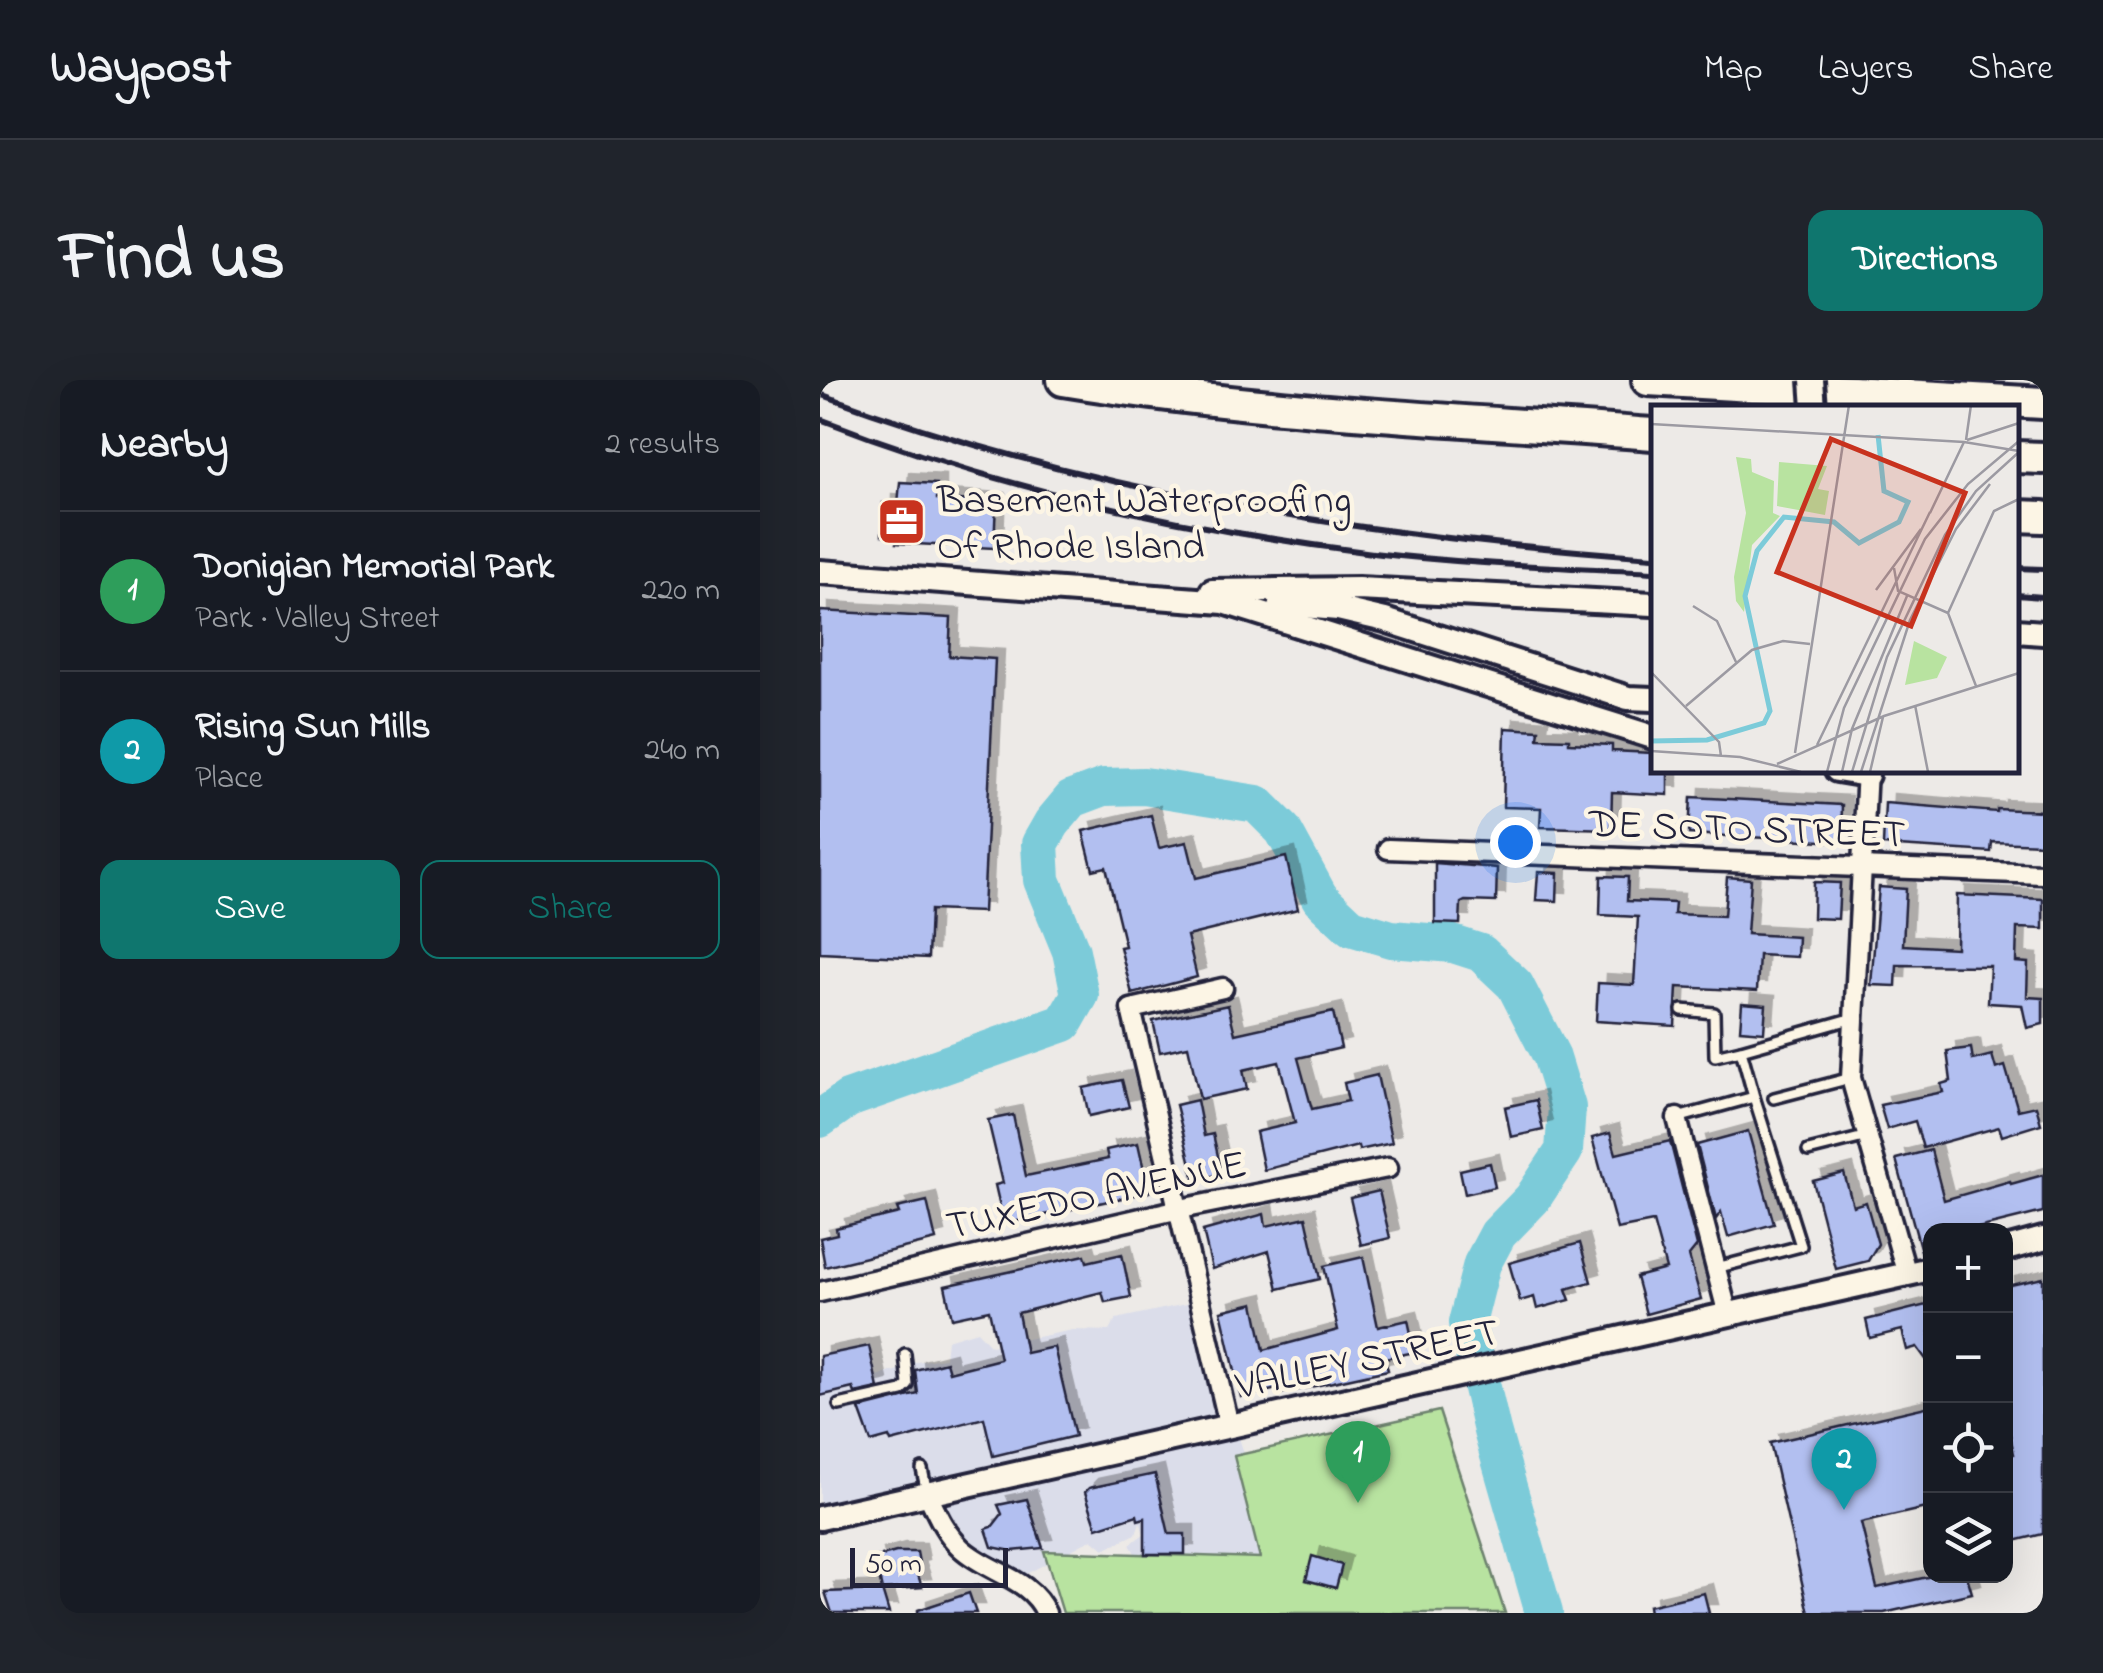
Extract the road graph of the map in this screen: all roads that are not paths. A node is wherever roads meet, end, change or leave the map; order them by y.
1 (1063, 380) edge
2 (1648, 380) edge
3 (1812, 380) edge
4 (2043, 403) edge
5 (1814, 405) edge
6 (1651, 434) edge
7 (2018, 457) edge
8 (2043, 458) edge
9 (2018, 516) edge
10 (2043, 517) edge
11 (820, 572) edge
12 (1077, 593) junction
13 (1224, 602) junction
14 (1651, 604) edge
15 (2018, 631) edge
16 (2043, 633) edge
17 (1651, 699) edge
18 (1651, 735) edge
19 (1867, 773) edge
20 (1388, 849) dead end
21 (1862, 866) junction
22 (2043, 874) edge
23 (1224, 988) dead end
24 (1682, 1010) dead end
25 (1854, 1018) junction
26 (1741, 1050) junction
27 (1851, 1078) junction
28 (1754, 1097) junction
29 (1774, 1098) dead end
30 (1677, 1118) joint
31 (1868, 1136) junction
32 (1808, 1152) dead end
33 (1388, 1168) dead end
34 (1180, 1209) junction
35 (2043, 1238) edge
36 (2013, 1246) edge
37 (1716, 1268) junction
38 (1923, 1271) edge
39 (1907, 1275) junction
40 (820, 1292) edge
41 (1728, 1315) junction
42 (905, 1354) dead end
43 (839, 1405) dead end
44 (1229, 1425) junction
45 (922, 1469) dead end
46 (928, 1495) junction
47 (820, 1518) edge
48 (1046, 1613) edge

1 - 6 highway
2 - 4 highway
3 - 5 main road, bridge
7 - 8 highway
9 - 10 highway
11 - 12 main road
12 - 13 main road
12 - 14 main road
13 - 17 main road
13 - 18 main road
15 - 16 main road
19 - 21 street
20 - 21 street, DE SOTO STREET
21 - 22 street, DE SOTO STREET
21 - 25 street
23 - 34 street
24 - 26 lane
25 - 26 lane
25 - 27 street
26 - 28 lane
27 - 29 lane
27 - 31 street
28 - 30 lane
28 - 37 lane
30 - 37 street
31 - 32 lane
31 - 39 street
33 - 34 street, TUXEDO AVENUE
34 - 40 street, TUXEDO AVENUE
34 - 44 street
35 - 36 main road
37 - 41 street
38 - 39 main road, VALLEY STREET
39 - 41 main road, VALLEY STREET
41 - 44 main road, VALLEY STREET
42 - 43 lane
44 - 46 main road, VALLEY STREET
45 - 46 lane
46 - 47 main road, VALLEY STREET
46 - 48 street

